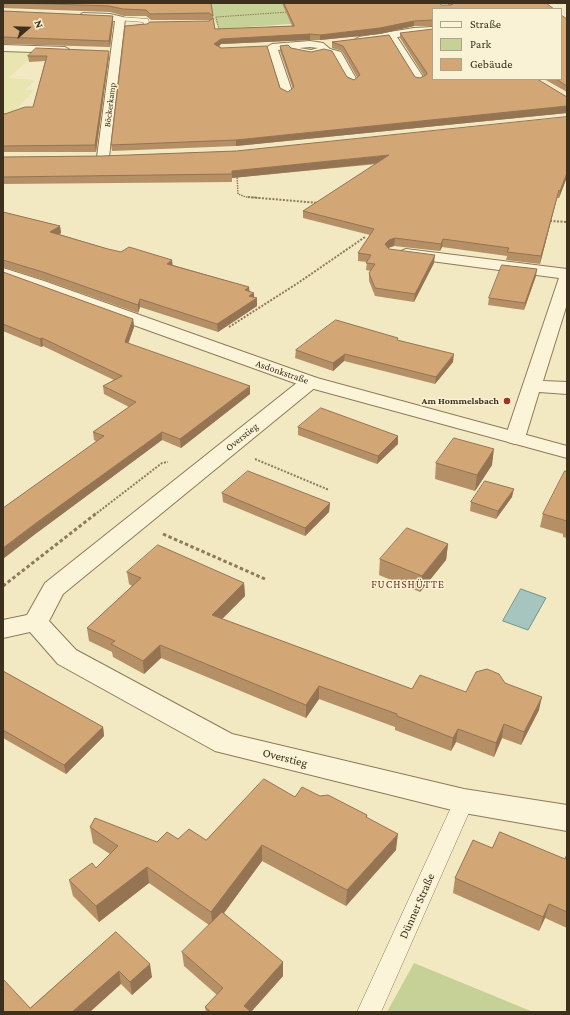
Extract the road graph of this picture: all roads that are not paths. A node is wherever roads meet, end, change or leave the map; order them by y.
1 (77, 16) edge
2 (119, 24) junction
3 (147, 24) junction
4 (155, 24) edge
5 (432, 30) edge
6 (391, 35) junction
7 (350, 41) edge
8 (335, 43) edge
9 (322, 47) junction
10 (3, 48) edge
11 (78, 50) edge
12 (420, 80) edge
13 (353, 82) edge
14 (286, 94) edge
15 (103, 157) junction
16 (118, 157) edge
17 (88, 158) edge
18 (394, 252) edge
19 (3, 274) edge
20 (567, 274) edge
21 (567, 278) edge
22 (310, 382) junction
23 (532, 386) junction
24 (567, 388) edge
25 (515, 438) junction
26 (567, 452) edge
27 (36, 622) junction
28 (3, 629) edge
29 (464, 801) junction
30 (567, 818) edge
31 (369, 1012) edge

1 - 2 street
2 - 3 lane
2 - 3 lane
2 - 15 street, Böckerkamp
3 - 4 lane
5 - 6 street
6 - 7 street
6 - 12 street
8 - 9 street
9 - 13 street
9 - 14 street
10 - 11 street
15 - 16 street
15 - 17 street
18 - 20 street
19 - 22 street, Asdonkstraße
21 - 23 street
22 - 25 street, Asdonkstraße
22 - 27 street, Overstieg
23 - 24 street
23 - 25 street
25 - 26 street, Asdonkstraße
27 - 28 street
27 - 29 street, Overstieg
29 - 30 street, Overstieg
29 - 31 lane, Dünner Straße

